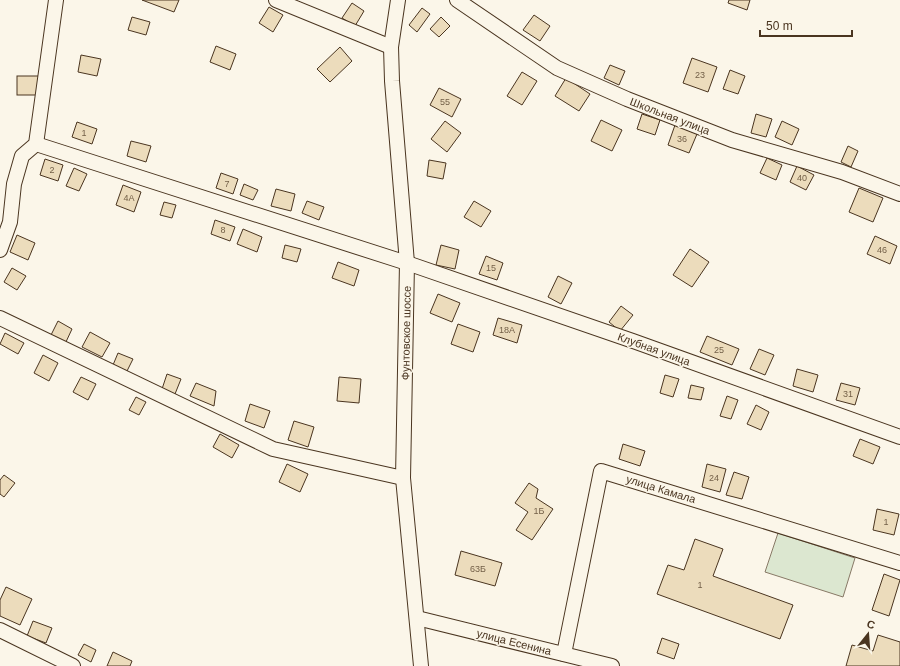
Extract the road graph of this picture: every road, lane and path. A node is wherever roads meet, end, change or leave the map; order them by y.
1 (56, 0) edge
2 (276, 0) edge
3 (398, 0) edge
4 (457, 0) edge
5 (390, 47) junction
6 (36, 144) junction
7 (900, 194) edge
8 (0, 250) edge
9 (407, 263) junction
10 (0, 318) edge
11 (900, 437) edge
12 (403, 478) junction
13 (900, 563) edge
14 (417, 618) junction
15 (0, 630) edge
16 (564, 654) junction
17 (73, 666) edge
18 (421, 666) edge
19 (612, 666) edge

1 - 6 street
2 - 5 street
3 - 5 street, Фунтовское шоссе
4 - 7 street, Школьная улица
5 - 9 street, Фунтовское шоссе
6 - 8 street
6 - 9 street, Клубная улица
9 - 11 street, Клубная улица
9 - 12 street, Фунтовское шоссе
10 - 12 street
12 - 14 street, Фунтовское шоссе
13 - 16 street, улица Камала
14 - 16 street, улица Есенина
14 - 18 street, Фунтовское шоссе
15 - 17 street
16 - 19 street, улица Есенина

